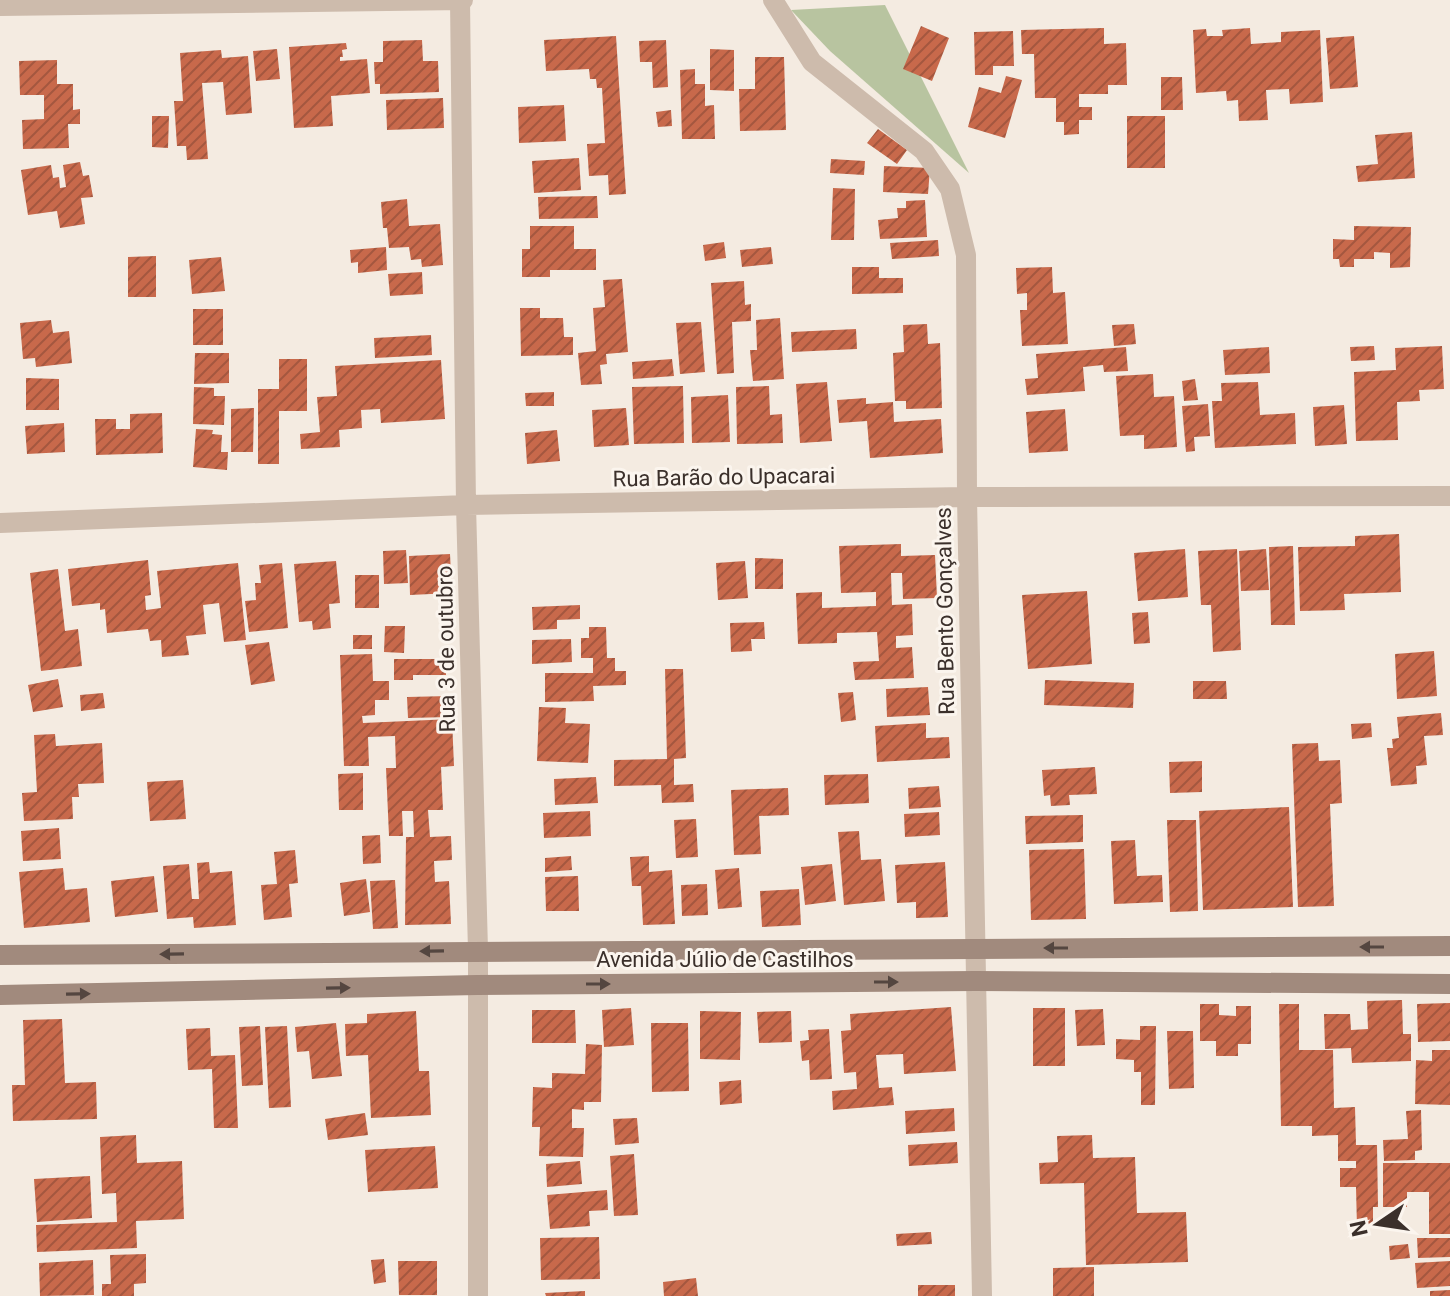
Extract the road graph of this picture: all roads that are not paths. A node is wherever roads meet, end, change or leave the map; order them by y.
1 (462, 0) edge
2 (773, 0) edge
3 (0, 6) edge
4 (1450, 496) edge
5 (967, 497) junction
6 (466, 505) junction
7 (0, 523) edge
8 (1450, 946) edge
9 (1105, 948) junction
10 (838, 949) junction
11 (975, 949) junction
12 (478, 950) junction
13 (630, 950) junction
14 (224, 953) junction
15 (0, 955) edge
16 (975, 981) junction
17 (838, 982) junction
18 (1104, 982) junction
19 (630, 984) junction
20 (1450, 984) edge
21 (477, 985) junction
22 (224, 991) junction
23 (0, 995) edge
24 (478, 1296) edge
25 (982, 1296) edge

1 - 3 street
1 - 6 street, Rua 3 de outubro
2 - 5 street, Rua Bento Gonçalves
4 - 5 street, Rua Barão do Upacarai
5 - 6 street, Rua Barão do Upacarai
5 - 11 street, Rua Bento Gonçalves
6 - 7 street, Rua Barão do Upacarai
6 - 12 street, Rua 3 de outubro
8 -> 9 street, Avenida Júlio de Castilhos
9 -> 11 street, Avenida Júlio de Castilhos
9 - 18 street
10 - 11 street, Avenida Júlio de Castilhos
10 - 13 street, Avenida Júlio de Castilhos
10 - 17 street
11 - 16 street, Rua Bento Gonçalves
12 - 13 street, Avenida Júlio de Castilhos
12 -> 14 street, Avenida Júlio de Castilhos
12 - 21 street, Rua 3 de outubro
13 - 19 street
14 -> 15 street, Avenida Júlio de Castilhos
14 - 22 street
17 -> 16 street, Avenida Júlio de Castilhos
16 - 18 street, Avenida Júlio de Castilhos
16 - 25 street, Rua Bento Gonçalves
17 - 19 street, Avenida Júlio de Castilhos
18 - 20 street, Avenida Júlio de Castilhos
21 -> 19 street, Avenida Júlio de Castilhos
22 -> 21 street, Avenida Júlio de Castilhos
21 - 24 street, Rua 3 de outubro
23 -> 22 street, Avenida Júlio de Castilhos

